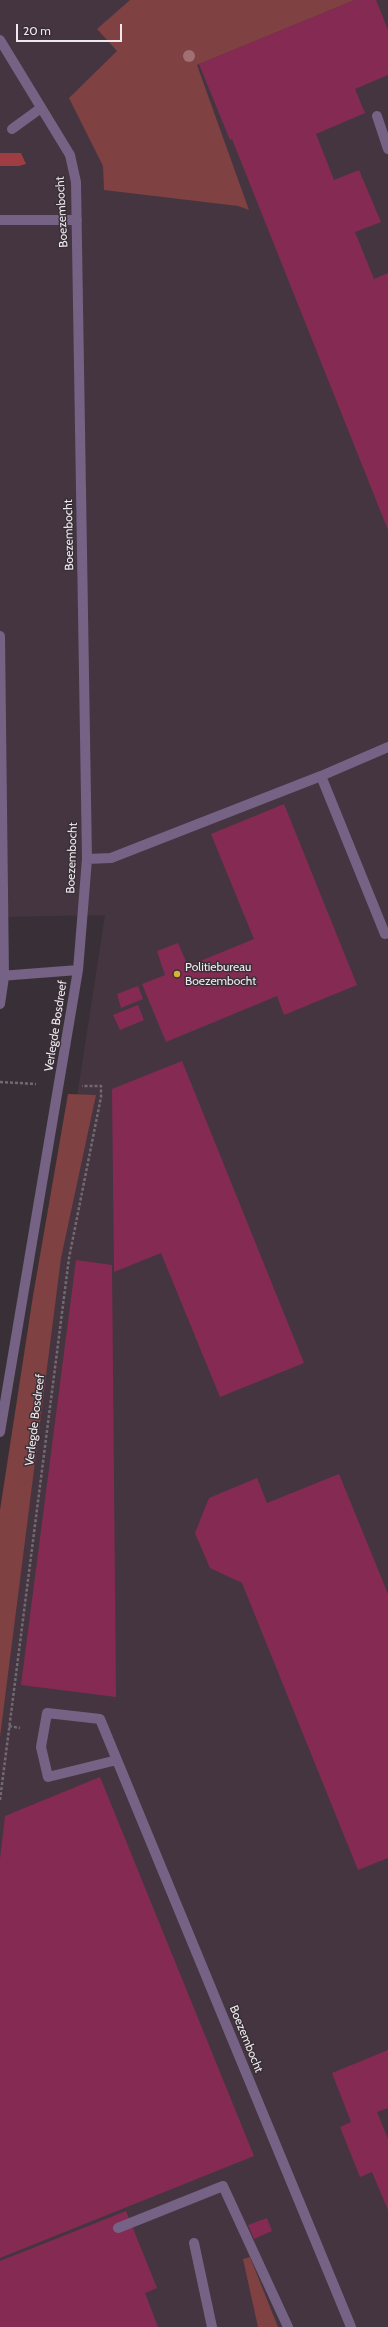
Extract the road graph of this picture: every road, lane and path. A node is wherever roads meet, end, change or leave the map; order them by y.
1 (0, 40) edge
2 (41, 108) junction
3 (377, 116) dead end
4 (12, 129) dead end
5 (388, 149) edge
6 (0, 220) edge
7 (77, 220) junction
8 (0, 636) edge
9 (388, 747) edge
10 (321, 776) junction
11 (87, 859) junction
12 (388, 933) edge
13 (78, 970) junction
14 (2, 976) edge
15 (0, 1004) edge
16 (0, 1082) edge
17 (59, 1085) junction
18 (0, 1432) edge
19 (117, 1760) junction
20 (0, 1800) edge
21 (118, 2228) dead end
22 (194, 2243) dead end
23 (212, 2327) edge
24 (288, 2327) edge
25 (350, 2327) edge

1 - 2 street, Boezembocht
2 - 4 street
2 - 7 street, Boezembocht
3 - 5 street
6 - 7 street
7 - 11 street, Boezembocht
8 - 14 street
9 - 10 street
10 - 11 street
10 - 12 street
11 - 13 street, Boezembocht
13 - 14 street
13 - 17 street, Verlegde Bosdreef
14 - 15 street
16 - 17 path, Verlegde Bosdreef
17 - 18 street, Verlegde Bosdreef
17 - 20 path, Verlegde Bosdreef
19 - 19 street, Boezembocht
19 - 25 street, Boezembocht
21 - 24 street
22 - 23 street

